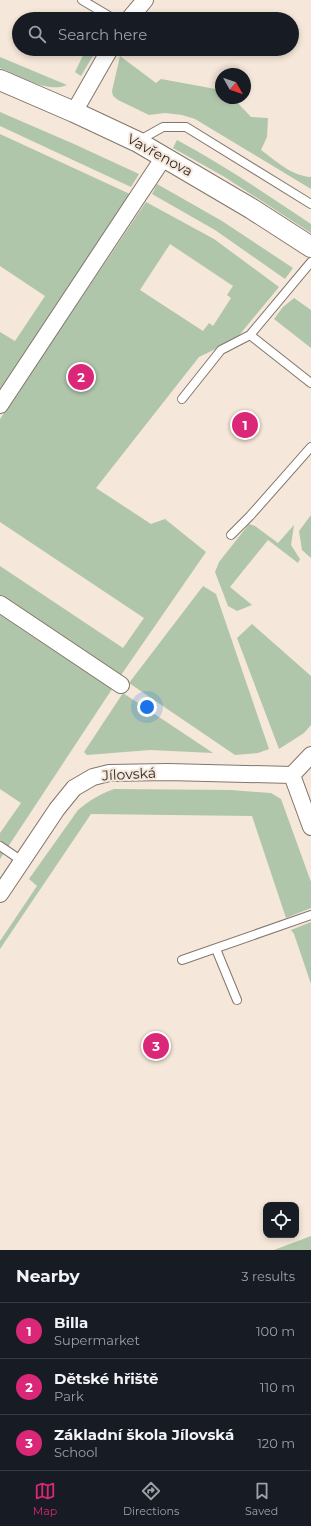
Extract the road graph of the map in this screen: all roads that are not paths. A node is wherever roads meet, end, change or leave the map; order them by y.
1 (82, 0) edge
2 (145, 0) edge
3 (102, 12) edge
4 (135, 12) edge
5 (106, 56) edge
6 (0, 80) edge
7 (74, 112) junction
8 (138, 142) junction
9 (164, 157) junction
10 (311, 204) edge
11 (311, 247) edge
12 (311, 262) edge
13 (250, 335) junction
14 (311, 383) edge
15 (182, 399) dead end
16 (0, 406) edge
17 (311, 447) edge
18 (231, 535) dead end
19 (0, 604) edge
20 (121, 685) dead end
21 (311, 755) edge
22 (292, 775) junction
23 (311, 827) edge
24 (0, 846) edge
25 (22, 861) junction
26 (0, 894) edge
27 (311, 915) edge
28 (216, 949) junction
29 (182, 960) dead end
30 (237, 1000) dead end

1 - 3 lane
2 - 4 street
5 - 7 street
6 - 7 street, Vavřenova
7 - 8 street, Vavřenova
8 - 9 street, Vavřenova
8 - 10 lane
9 - 11 street, Vavřenova
9 - 16 street
12 - 13 lane
13 - 14 lane
13 - 15 lane
17 - 18 lane
19 - 20 street
21 - 22 street
22 - 23 street
22 - 25 street, Jílovská
24 - 25 lane
25 - 26 street, Jílovská
27 - 28 lane
28 - 29 lane
28 - 30 lane

